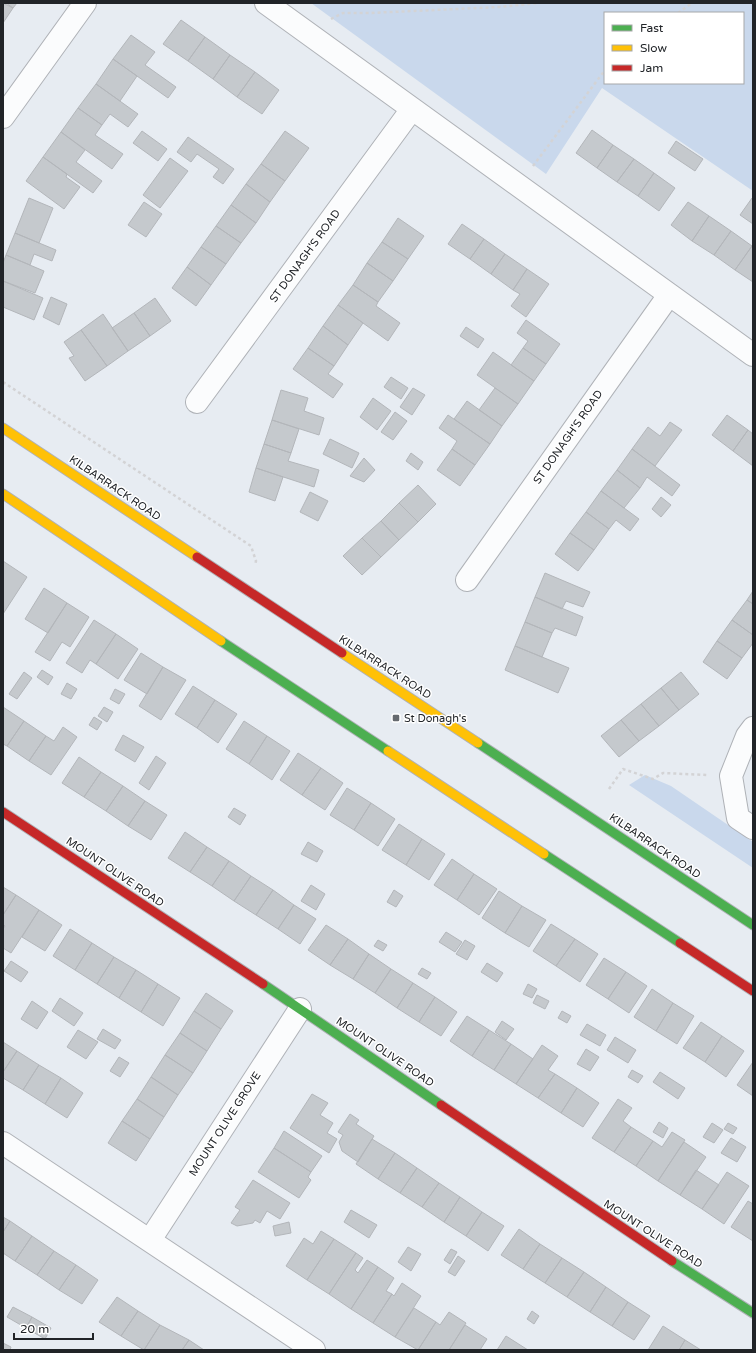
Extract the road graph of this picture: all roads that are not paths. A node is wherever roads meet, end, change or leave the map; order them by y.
1 (85, 3) edge
2 (266, 3) edge
3 (412, 109) junction
4 (3, 117) edge
5 (669, 295) junction
6 (753, 355) edge
7 (197, 402) dead end
8 (3, 428) edge
9 (3, 494) edge
10 (467, 580) dead end
11 (753, 728) edge
12 (3, 812) edge
13 (753, 828) edge
14 (753, 925) edge
15 (753, 991) edge
16 (300, 1009) junction
17 (3, 1143) edge
18 (150, 1240) junction
19 (753, 1313) edge
20 (314, 1350) edge

1 - 4 street
2 - 3 street
3 - 5 street
3 - 7 street, ST DONAGH'S ROAD
5 - 6 street
5 - 10 street, ST DONAGH'S ROAD
8 - 14 street, KILBARRACK ROAD
9 - 15 street
11 - 13 street
12 - 16 street, MOUNT OLIVE ROAD
16 - 18 street, MOUNT OLIVE GROVE
16 - 19 street, MOUNT OLIVE ROAD
17 - 18 street
18 - 20 street

